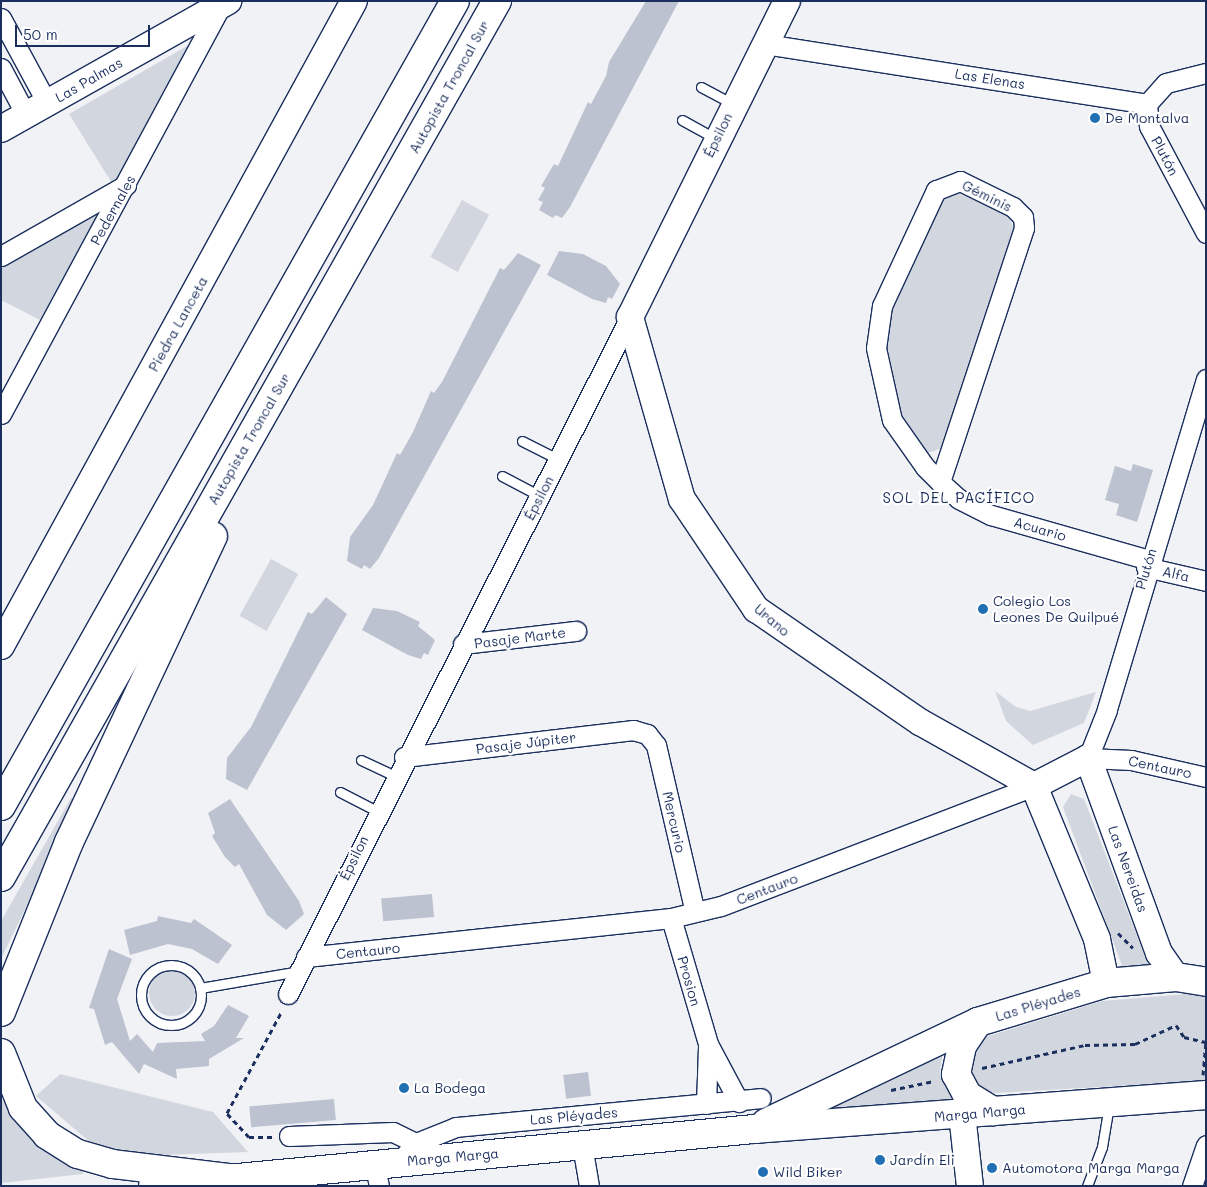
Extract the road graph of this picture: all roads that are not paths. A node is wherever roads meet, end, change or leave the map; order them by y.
1 (354, 1) edge
2 (455, 1) edge
3 (497, 1) edge
4 (787, 1) edge
5 (225, 3) edge
6 (1, 18) edge
7 (765, 44) junction
8 (1, 68) edge
9 (1206, 73) edge
10 (701, 86) dead end
11 (733, 104) junction
12 (1147, 104) junction
13 (36, 109) junction
14 (682, 120) dead end
15 (1, 129) edge
16 (716, 138) junction
17 (127, 185) junction
18 (1206, 233) edge
19 (1, 256) edge
20 (630, 318) junction
21 (303, 344) junction
22 (1206, 379) edge
23 (1, 414) edge
24 (522, 441) dead end
25 (558, 460) junction
26 (502, 476) dead end
27 (940, 482) junction
28 (540, 496) junction
29 (1148, 564) junction
30 (1206, 581) edge
31 (576, 631) dead end
32 (4, 636) edge
33 (463, 644) junction
34 (647, 734) joint
35 (404, 757) junction
36 (1088, 758) junction
37 (361, 760) dead end
38 (18, 776) junction
39 (395, 776) junction
40 (1206, 777) edge
41 (1034, 786) junction
42 (340, 792) dead end
43 (1, 799) edge
44 (1, 806) edge
45 (376, 810) junction
46 (1, 877) edge
47 (695, 912) junction
48 (671, 918) junction
49 (303, 964) junction
50 (1176, 976) junction
51 (1206, 982) edge
52 (1106, 983) junction
53 (200, 988) junction
54 (288, 994) road end
55 (1, 1012) edge
56 (978, 1022) junction
57 (708, 1044) junction
58 (1, 1054) edge
59 (883, 1079) joint
60 (1203, 1095) edge
61 (761, 1098) dead end
62 (739, 1102) junction
63 (1110, 1102) junction
64 (706, 1104) junction
65 (994, 1111) junction
66 (962, 1114) junction
67 (754, 1130) junction
68 (288, 1136) road end
69 (582, 1145) junction
70 (1206, 1145) edge
71 (392, 1164) edge
72 (226, 1183) edge
73 (153, 1186) edge
74 (589, 1186) edge
75 (970, 1186) edge
76 (1087, 1186) edge
77 (1192, 1186) edge

1 - 32 street, Piedra Lanceta
2 - 38 main road
3 - 21 main road, Autopista Troncal Sur
4 - 7 street, Épsilon
5 - 13 street, Las Palmas
5 - 17 street, Pedernales
6 - 13 street
7 - 11 street, Épsilon
7 - 12 street, Las Elenas
8 - 13 street
9 - 12 street
10 - 11 lane
11 - 16 street, Épsilon
12 - 18 street, Plutón
13 - 15 street, Las Palmas
14 - 16 lane
16 - 20 street, Épsilon
17 - 19 street
17 - 23 street, Pedernales
20 - 25 street, Épsilon
20 - 41 street, Urano
21 - 46 main road, Autopista Troncal Sur
21 - 55 main road
22 - 29 street, Plutón
24 - 25 lane
25 - 28 street, Épsilon
26 - 28 lane
27 - 27 street, Géminis
27 - 29 street, Acuario
28 - 33 street, Épsilon
29 - 30 street, Alfa
29 - 36 street, Plutón
31 - 33 street, Pasaje Marte
33 - 35 street, Épsilon
34 - 35 street, Pasaje Júpiter
34 - 47 street, Mercurio
35 - 39 street, Épsilon
36 - 40 street, Centauro
36 - 41 street, Centauro
36 - 50 street, Las Nereidas
37 - 39 lane
38 - 43 main road
38 - 44 main road
39 - 45 street, Épsilon
41 - 47 street, Centauro
41 - 52 street
42 - 45 lane
45 - 49 street, Épsilon
47 - 48 street, Centauro
48 - 49 street, Centauro
48 - 57 street, Prosion
49 - 53 lane
49 - 54 street, Épsilon
50 - 51 main road, Las Pléyades
50 - 52 main road, Las Pléyades
52 - 56 main road, Las Pléyades
53 - 53 lane
56 - 59 main road, Las Pléyades
56 - 65 main road
57 - 62 street, Prosion
57 - 64 street, Prosion
58 - 72 main road
59 - 67 main road, Marga Marga
60 - 63 main road, Marga Marga
61 - 62 street, Las Pléyades
62 - 64 street, Las Pléyades
63 - 65 main road, Marga Marga
63 - 76 lane
64 - 71 street, Las Pléyades
65 - 66 main road, Marga Marga
66 - 67 main road, Marga Marga
66 - 75 street
67 - 69 main road, Marga Marga
68 - 71 street, Marga Marga
69 - 71 main road, Marga Marga
69 - 74 street
70 - 77 street
71 - 72 main road, Marga Marga
72 - 73 main road, Marga Marga

